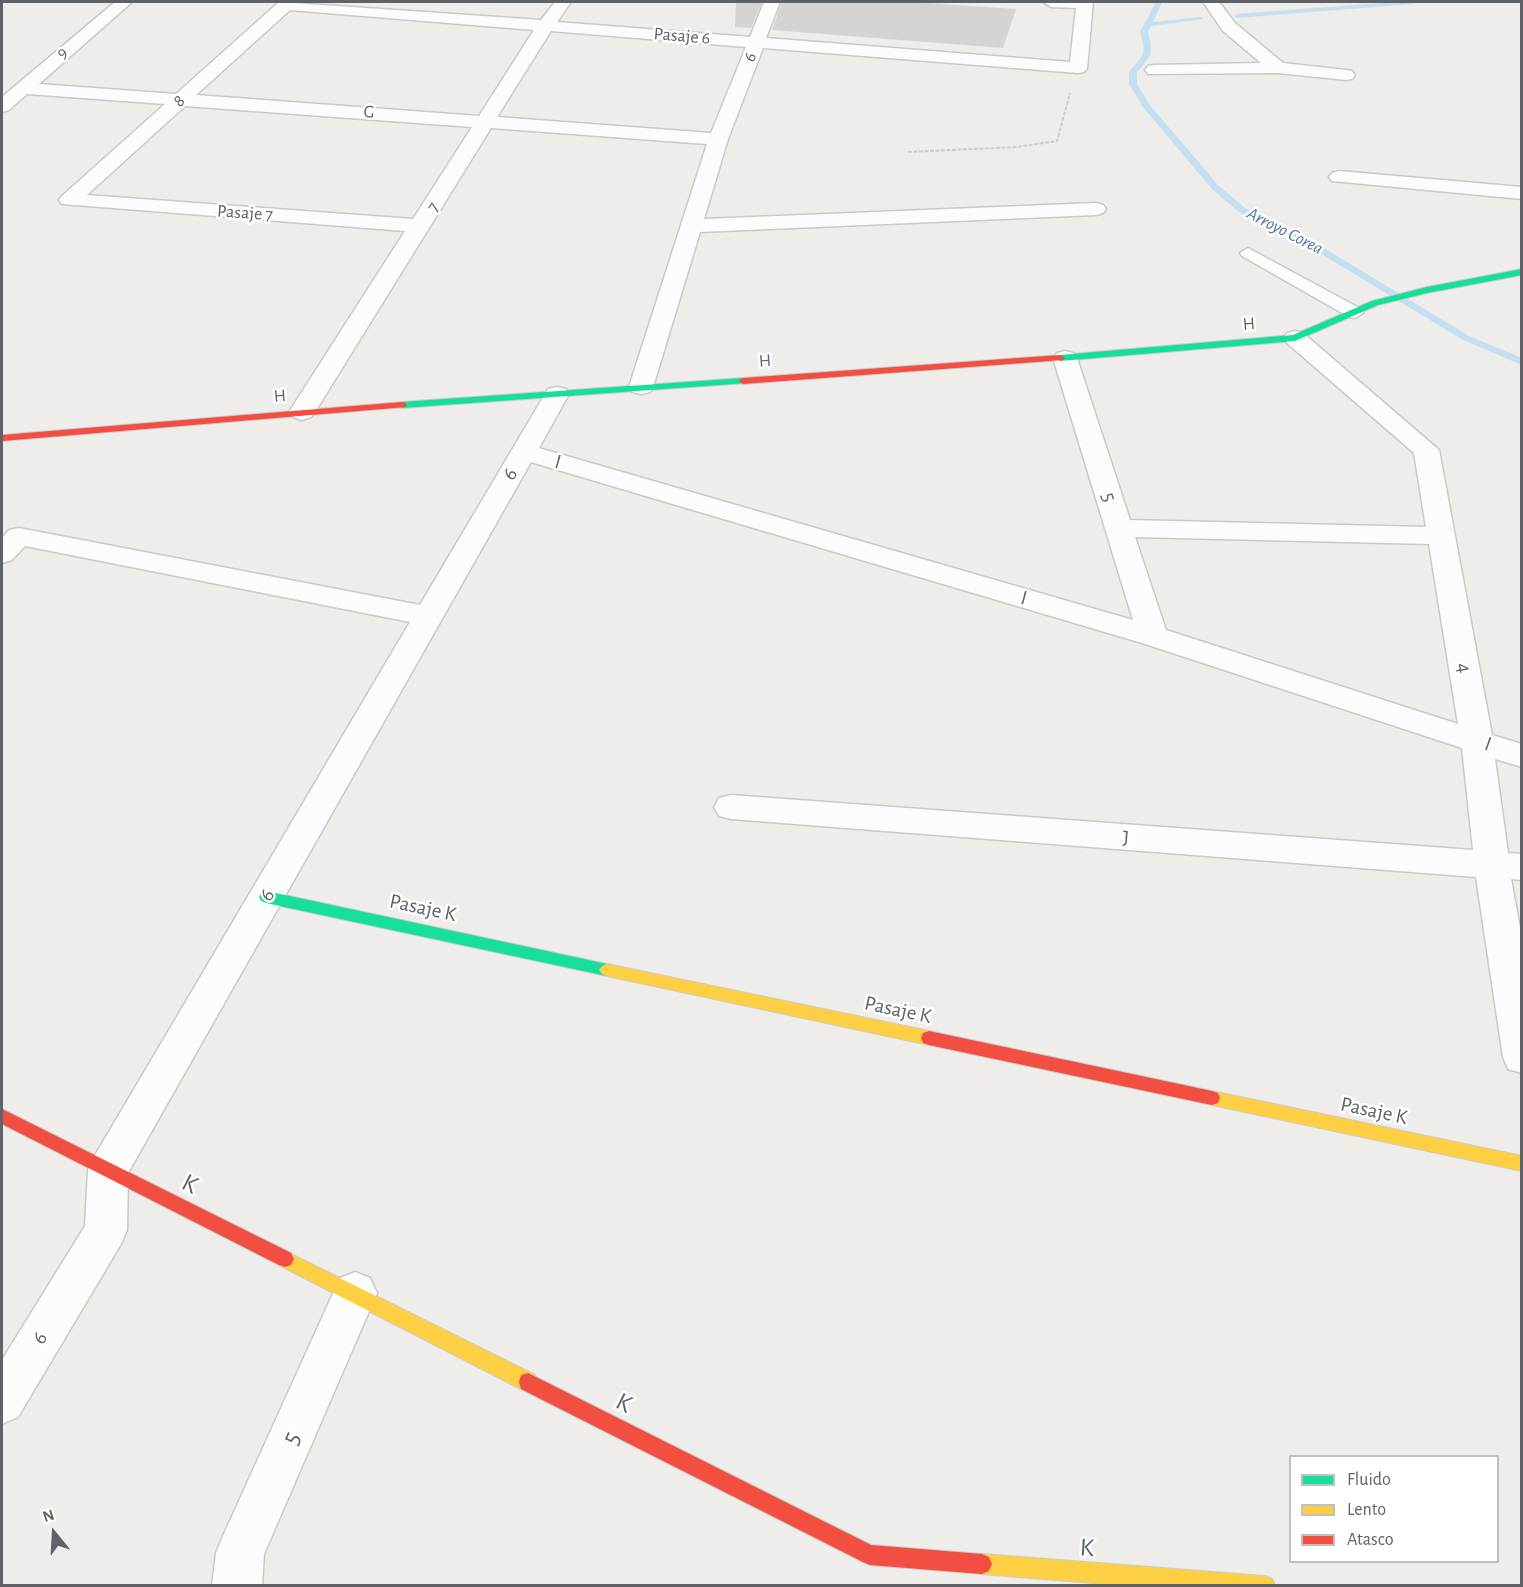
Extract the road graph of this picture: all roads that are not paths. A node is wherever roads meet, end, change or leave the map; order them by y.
1 (124, 2) edge
2 (563, 2) edge
3 (772, 2) edge
4 (1051, 2) edge
5 (1211, 2) edge
6 (287, 3) edge
7 (1085, 3) edge
8 (546, 25) junction
9 (756, 41) junction
10 (1278, 68) junction
11 (1154, 70) dead end
12 (1346, 75) dead end
13 (21, 88) junction
14 (182, 99) junction
15 (2, 106) edge
16 (486, 121) junction
17 (718, 139) junction
18 (1340, 177) dead end
19 (1521, 193) edge
20 (69, 200) joint
21 (1096, 209) dead end
22 (421, 226) junction
23 (693, 226) junction
24 (1248, 253) dead end
25 (1521, 272) edge
26 (1356, 313) junction
27 (1295, 338) junction
28 (1065, 358) junction
29 (641, 387) junction
30 (557, 394) junction
31 (302, 412) junction
32 (2, 438) edge
33 (523, 452) junction
34 (1119, 528) junction
35 (1440, 536) junction
36 (10, 545) edge
37 (428, 616) junction
38 (1153, 636) junction
39 (1478, 740) junction
40 (1521, 756) edge
41 (731, 807) dead end
42 (1507, 867) edge
43 (266, 897) junction
44 (1521, 1057) edge
45 (2, 1116) edge
46 (1521, 1164) edge
47 (108, 1170) junction
48 (355, 1293) junction
49 (2, 1401) edge
50 (237, 1586) edge
51 (1265, 1586) edge

1 - 13 street, 9
2 - 8 street, 7
3 - 9 street, 6
4 - 7 street
5 - 10 street
6 - 8 street, Pasaje 6
6 - 14 street, 8
7 - 9 street, Pasaje 6
8 - 9 street, Pasaje 6
8 - 16 street, 7
9 - 17 street, 6
10 - 11 street
10 - 12 street
13 - 14 street, G
13 - 15 street, 9
14 - 16 street, G
14 - 20 street, 8
16 - 17 street, G
16 - 22 street, 7
17 - 23 street, 6
18 - 19 street
20 - 22 street, Pasaje 7
21 - 23 street
22 - 31 street, 7
23 - 29 street, 6
24 - 26 lane
25 - 26 street, H
26 - 27 street, H
27 - 28 street, H
27 - 35 street, 4
28 - 29 street, H
28 - 34 street, 5
29 - 30 street, H
30 - 31 street, H
30 - 33 street, 6
31 - 32 street, H
33 - 37 street, 6
33 - 38 street, I
34 - 35 street
34 - 38 street, 5
35 - 39 street, 4
36 - 37 street
37 - 43 street, 6
38 - 39 street, I
39 - 40 street, I
39 - 42 street, 4
41 - 42 street, J
42 - 44 street, 4
43 - 46 street, Pasaje K
43 - 47 street, 6
45 - 47 street, K
47 - 48 street, K
47 - 49 street, 6
48 - 50 street, 5
48 - 51 street, K

